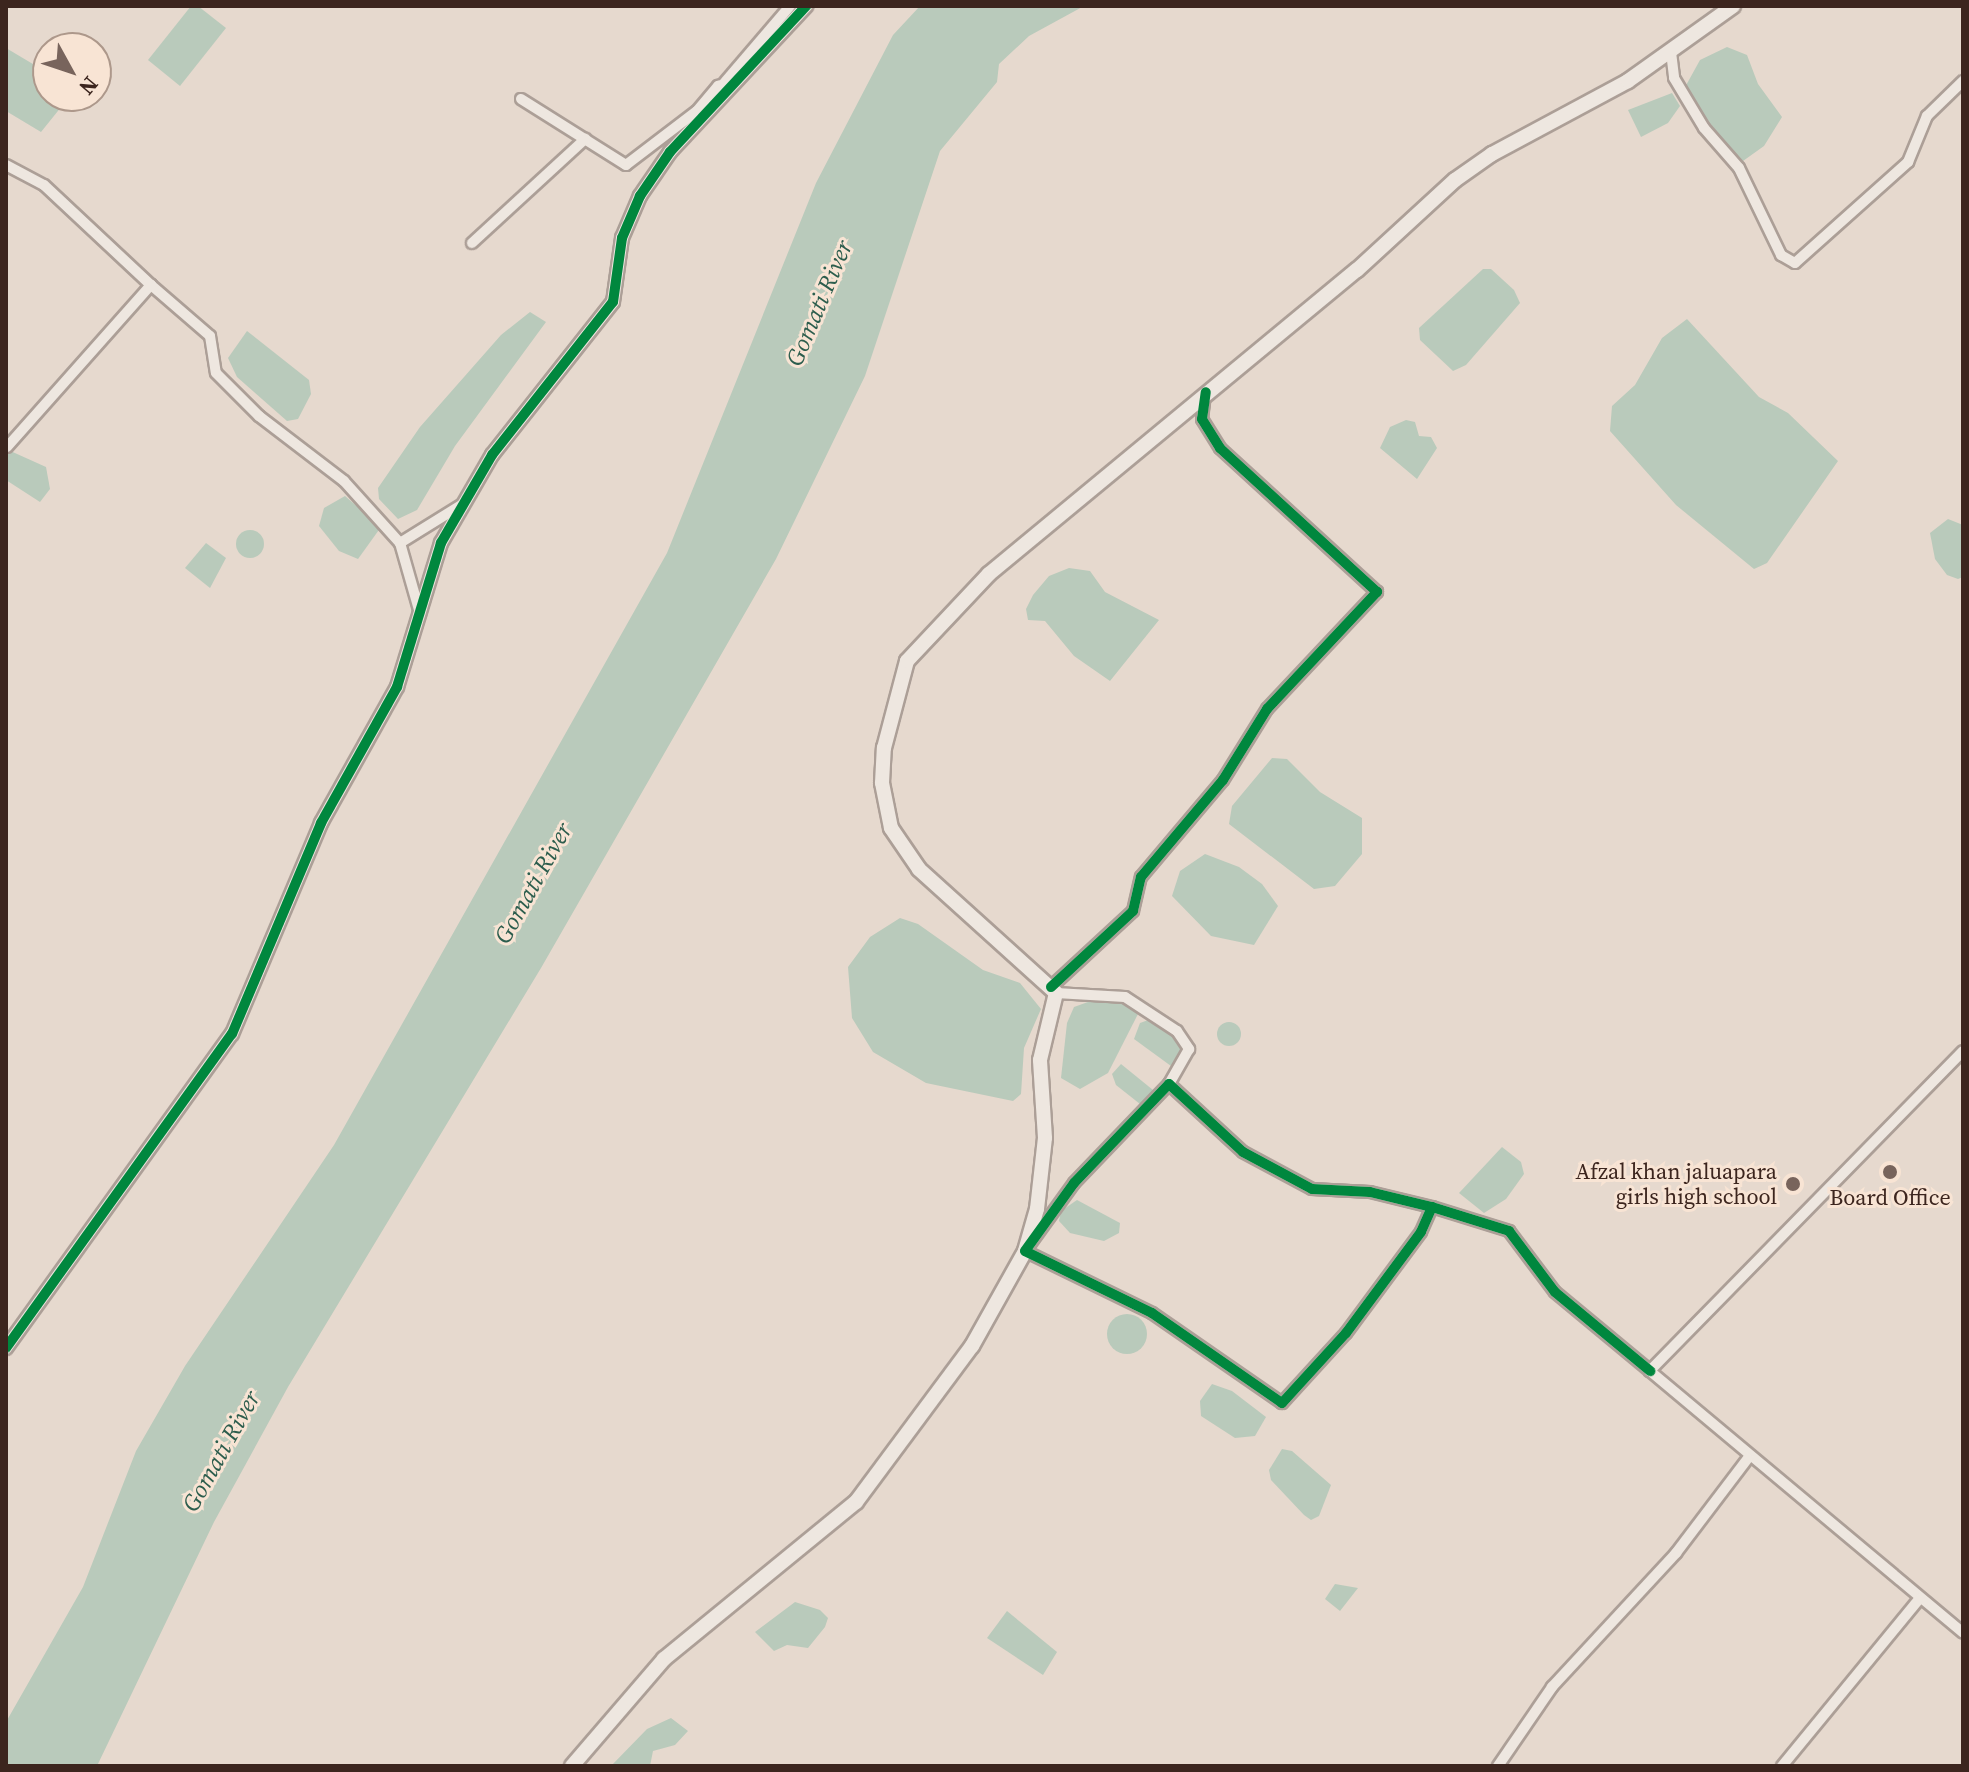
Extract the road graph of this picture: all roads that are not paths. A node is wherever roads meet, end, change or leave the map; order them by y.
1 (790, 6) edge
2 (806, 6) edge
3 (1733, 6) edge
4 (1671, 52) junction
5 (740, 80) junction
6 (1963, 81) edge
7 (724, 83) junction
8 (521, 99) dead end
9 (585, 139) junction
10 (6, 165) edge
11 (472, 243) dead end
12 (151, 285) junction
13 (1206, 392) junction
14 (7, 447) edge
15 (464, 503) junction
16 (400, 543) junction
17 (420, 613) junction
18 (1053, 990) junction
19 (1963, 1051) edge
20 (1169, 1084) junction
21 (1432, 1207) junction
22 (1025, 1251) junction
23 (6, 1348) edge
24 (1650, 1371) junction
25 (1748, 1458) junction
26 (1919, 1599) junction
27 (1963, 1633) edge
28 (572, 1766) edge
29 (1498, 1766) edge
30 (1782, 1766) edge

1 - 7 street
2 - 5 street
3 - 4 main road
4 - 6 street
4 - 13 main road
5 - 7 street
5 - 15 street
7 - 9 street
8 - 9 street
9 - 11 street
10 - 12 street
12 - 14 street
12 - 16 street
13 - 18 street
13 - 18 main road
15 - 16 street
15 - 17 street
16 - 17 street
17 - 23 street
18 - 20 street
18 - 22 main road
19 - 24 street
20 - 21 street
20 - 22 street
21 - 22 street
21 - 24 street
22 - 28 main road
24 - 25 street
25 - 26 street
25 - 29 street
26 - 27 street
26 - 30 street

